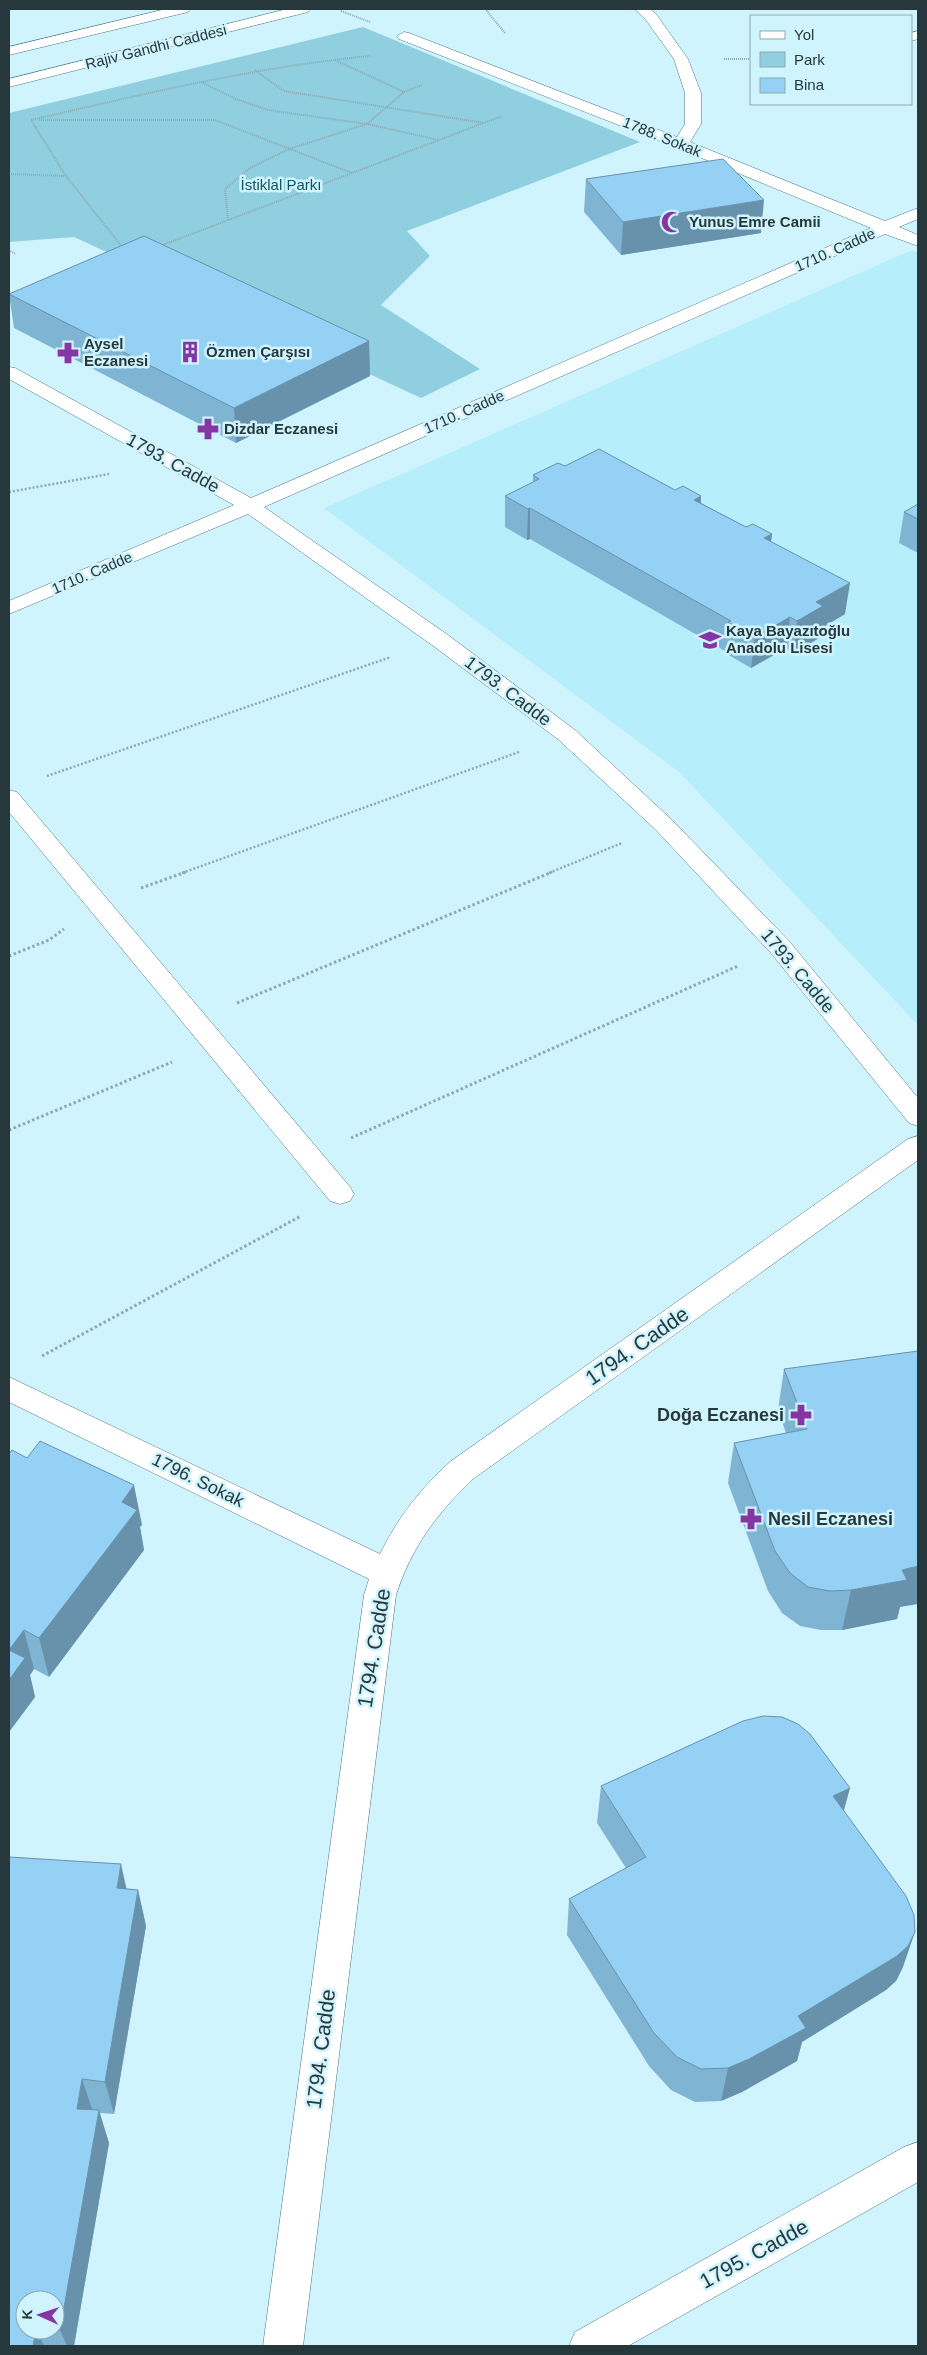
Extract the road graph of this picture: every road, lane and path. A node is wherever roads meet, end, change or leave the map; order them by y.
1 (12, 9) edge
2 (183, 9) edge
3 (302, 9) edge
4 (642, 9) edge
5 (9, 10) edge
6 (404, 36) dead end
7 (9, 51) edge
8 (444, 52) junction
9 (333, 59) junction
10 (473, 63) junction
11 (255, 69) junction
12 (202, 82) junction
13 (9, 83) edge
14 (404, 92) junction
15 (556, 95) junction
16 (386, 108) junction
17 (31, 120) junction
18 (485, 123) junction
19 (367, 124) junction
20 (439, 140) junction
21 (681, 144) junction
22 (289, 148) junction
23 (352, 173) junction
24 (9, 174) edge
25 (66, 176) junction
26 (918, 213) edge
27 (228, 220) junction
28 (887, 227) junction
29 (918, 241) edge
30 (156, 247) edge
31 (9, 250) edge
32 (124, 250) edge
33 (15, 254) dead end
34 (9, 372) edge
35 (171, 462) junction
36 (9, 492) edge
37 (250, 506) junction
38 (9, 608) edge
39 (440, 640) junction
40 (567, 735) junction
41 (46, 777) dead end
42 (9, 796) edge
43 (664, 825) junction
44 (98, 903) junction
45 (780, 947) junction
46 (9, 956) edge
47 (195, 1020) junction
48 (215, 1044) junction
49 (918, 1116) edge
50 (9, 1130) edge
51 (918, 1146) edge
52 (309, 1156) junction
53 (340, 1194) joint
54 (35, 1360) dead end
55 (12, 1397) edge
56 (387, 1572) junction
57 (918, 2161) edge
58 (283, 2346) edge
59 (589, 2346) edge

1 - 5 path
2 - 7 street, Rajiv Gandhi Caddesi
3 - 13 street, Rajiv Gandhi Caddesi
4 - 21 street
6 - 8 street, 1788. Sokak
8 - 9 path
8 - 10 street, 1788. Sokak
9 - 11 path
9 - 14 path
10 - 14 path
10 - 15 street, 1788. Sokak
11 - 12 path
11 - 16 path
12 - 17 path
12 - 19 path
14 - 16 path
15 - 18 path
15 - 21 street, 1788. Sokak
16 - 18 path
16 - 19 path
17 - 22 path
17 - 25 path
18 - 20 path
19 - 20 path
19 - 22 path
20 - 23 path
21 - 28 street, 1788. Sokak
22 - 23 path
22 - 27 path
23 - 27 path
24 - 25 path
25 - 32 path
26 - 28 street, 1710. Cadde
27 - 30 path
28 - 29 street, 1788. Sokak
28 - 37 street, 1710. Cadde
31 - 33 path
34 - 35 street, 1793. Cadde
35 - 36 path
35 - 37 street, 1793. Cadde
37 - 38 street, 1710. Cadde
37 - 39 street, 1793. Cadde
39 - 40 street, 1793. Cadde
39 - 41 path
40 - 43 street, 1793. Cadde
40 - 44 path
42 - 44 street
43 - 45 street, 1793. Cadde
43 - 47 path
44 - 46 path
44 - 47 street
45 - 49 street, 1793. Cadde
45 - 52 path
47 - 48 street
48 - 50 path
48 - 52 street
51 - 56 street, 1794. Cadde
52 - 53 street
53 - 54 path
55 - 56 street, 1796. Sokak
56 - 58 street, 1794. Cadde
57 - 59 street, 1795. Cadde

